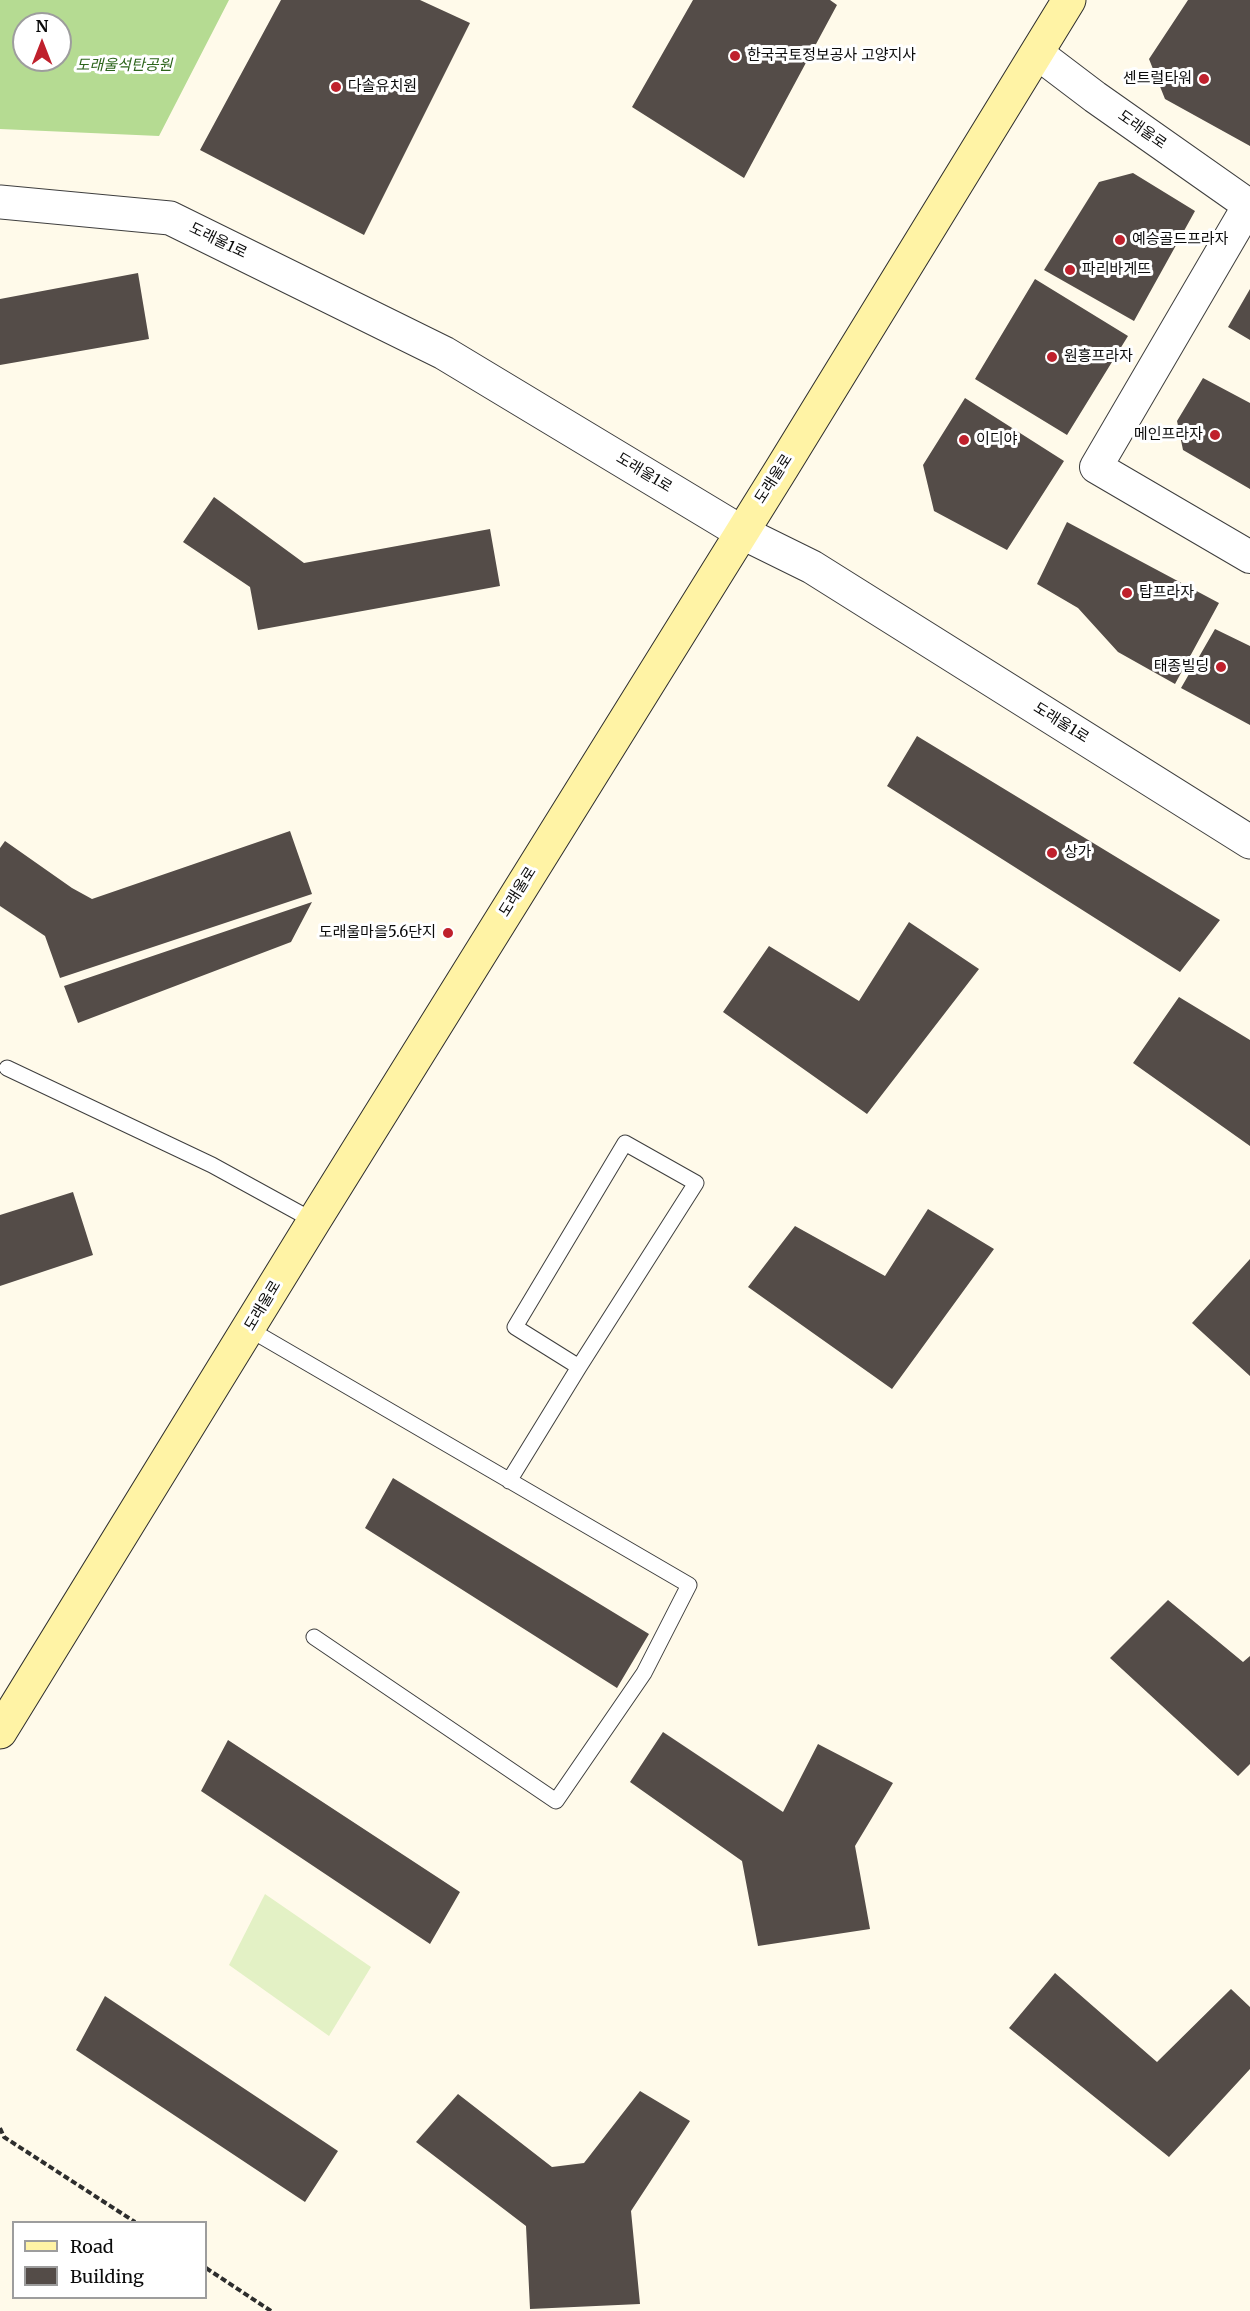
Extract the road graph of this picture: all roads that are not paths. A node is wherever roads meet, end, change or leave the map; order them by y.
1 (1069, 0) edge
2 (1037, 53) junction
3 (0, 202) edge
4 (1249, 205) edge
5 (741, 532) junction
6 (1250, 557) edge
7 (1250, 842) edge
8 (7, 1068) dead end
9 (314, 1221) junction
10 (249, 1329) junction
11 (579, 1366) junction
12 (509, 1481) junction
13 (314, 1637) dead end
14 (0, 1732) edge

1 - 2 main road, 도래울로
2 - 4 street, 도래울로
2 - 5 main road, 도래울로
3 - 5 street, 도래울1로
4 - 6 street, 도래울로
5 - 7 street, 도래울1로
5 - 9 main road, 도래울로
8 - 9 lane
9 - 10 main road, 도래울로
10 - 12 lane
10 - 14 main road, 도래울로
11 - 11 lane
11 - 12 lane
12 - 13 lane

